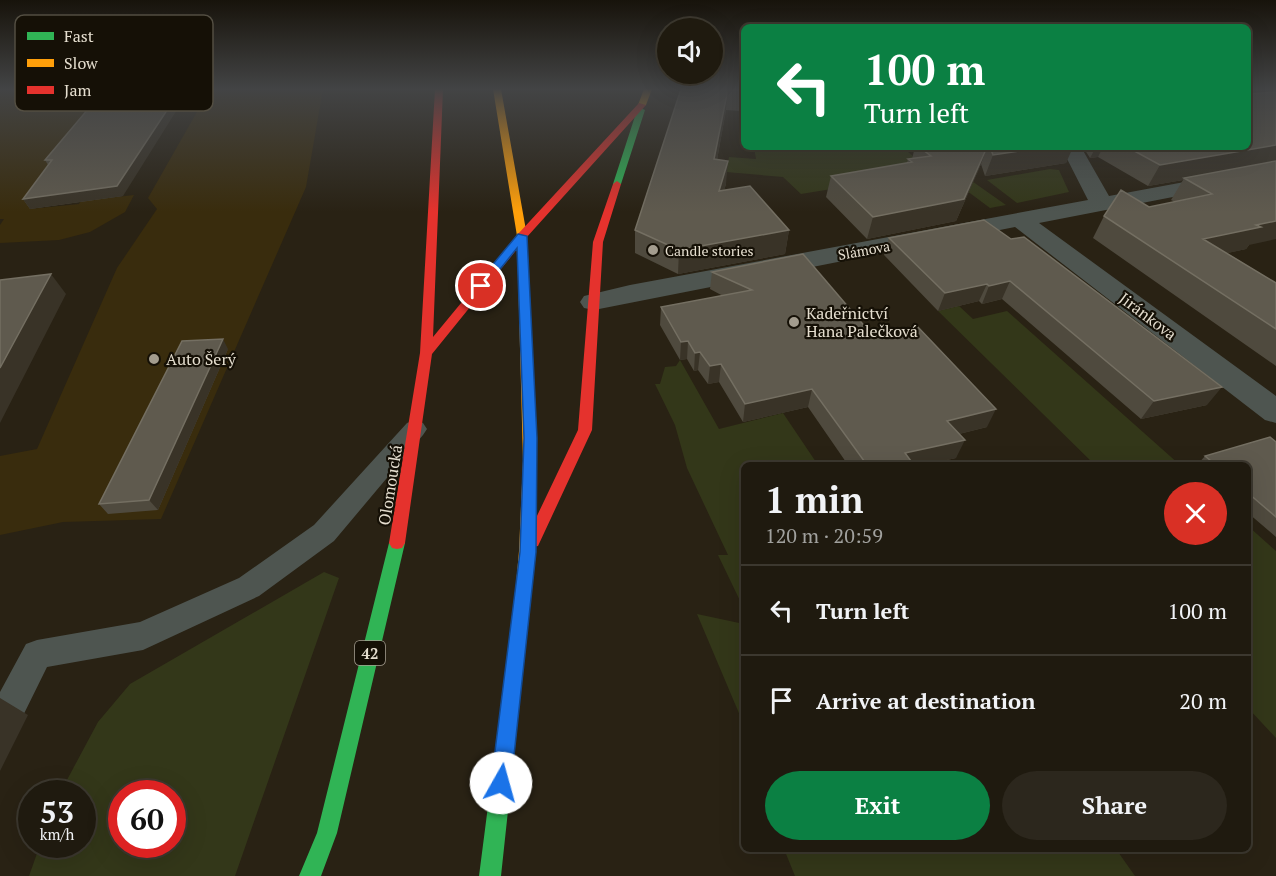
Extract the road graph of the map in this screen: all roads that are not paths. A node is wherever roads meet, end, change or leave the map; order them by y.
1 (437, 130) edge
2 (505, 130) edge
3 (619, 130) edge
4 (634, 130) edge
5 (1073, 150) edge
6 (1276, 171) edge
7 (1102, 204) junction
8 (1021, 221) junction
9 (522, 236) junction
10 (594, 302) junction
11 (426, 353) junction
12 (1276, 412) edge
13 (416, 427) junction
14 (528, 552) junction
15 (0, 726) edge
16 (310, 876) edge
17 (490, 876) edge

1 - 11 main road, Olomoucká / 42
2 - 9 main road
3 - 9 main road
4 - 10 main road
5 - 7 street
6 - 7 street, Slámova
7 - 8 street, Slámova
8 - 10 street, Slámova
8 - 12 street, Jiránkova
9 - 11 main road
9 - 14 main road
10 - 14 main road
11 - 13 main road, Olomoucká / 42
13 - 15 lane
13 - 16 main road, Olomoucká / 42
14 - 17 main road

